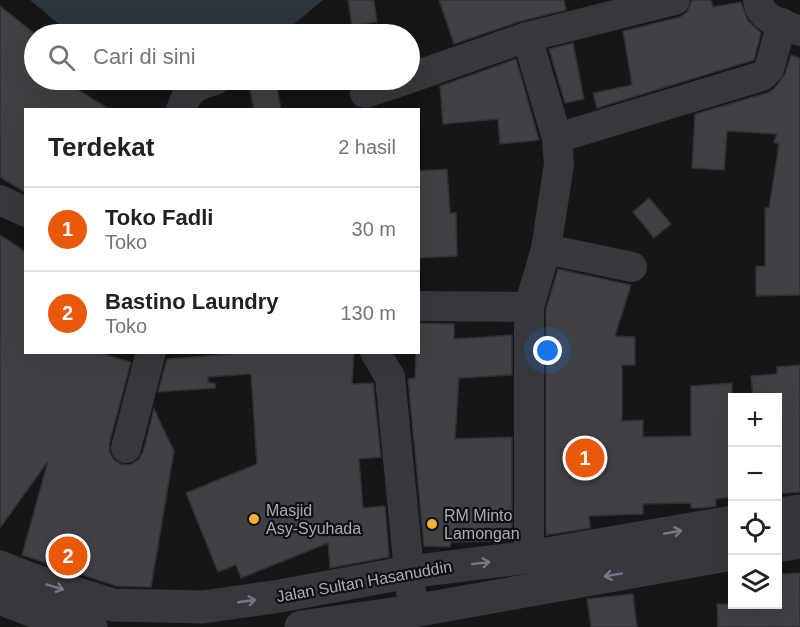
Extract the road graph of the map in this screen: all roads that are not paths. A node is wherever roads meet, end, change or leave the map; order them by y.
1 (675, 0) edge
2 (758, 0) edge
3 (791, 27) edge
4 (527, 38) junction
5 (420, 75) edge
6 (191, 90) edge
7 (182, 108) edge
8 (557, 138) junction
9 (0, 200) edge
10 (24, 211) edge
11 (546, 249) junction
12 (632, 267) dead end
13 (420, 306) edge
14 (529, 307) junction
15 (150, 354) edge
16 (376, 354) edge
17 (126, 448) dead end
18 (800, 511) edge
19 (782, 513) edge
20 (728, 523) edge
21 (800, 542) edge
22 (782, 545) edge
23 (728, 555) edge
24 (529, 556) junction
25 (0, 567) edge
26 (409, 572) junction
27 (0, 598) edge
28 (413, 611) junction
29 (91, 627) edge
30 (301, 627) edge

1 - 4 street
2 - 3 street
3 - 8 street
4 - 5 street
4 - 8 street
6 - 7 street
8 - 11 street
9 - 10 street
11 - 12 street
11 - 14 street
13 - 14 street
14 - 24 street
15 - 17 street
16 - 26 street
18 - 19 street
24 -> 20 street, Jalan Sultan Hasanuddin
21 - 22 street
23 -> 28 street
26 -> 24 street, Jalan Sultan Hasanuddin
25 -> 26 street, Jalan Sultan Hasanuddin
26 - 28 street
27 - 29 street
28 - 30 street

